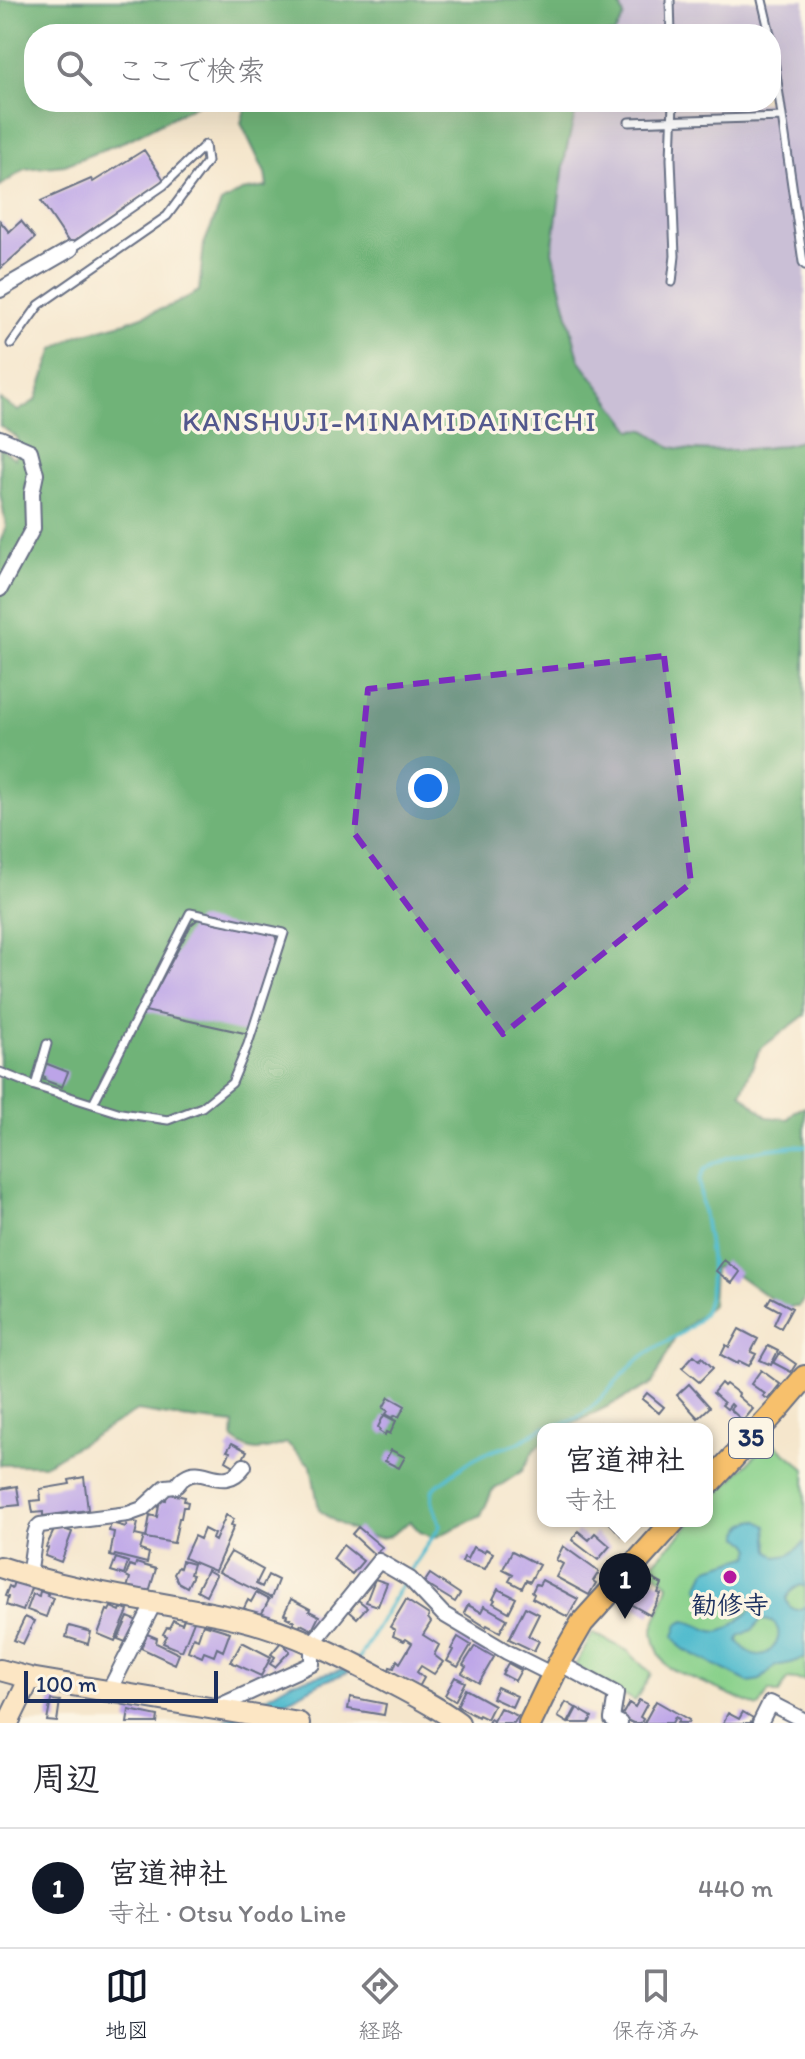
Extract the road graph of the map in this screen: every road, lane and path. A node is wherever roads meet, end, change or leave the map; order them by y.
1 (670, 0) edge
2 (762, 0) edge
3 (671, 24) edge
4 (767, 24) edge
5 (781, 110) edge
6 (673, 112) edge
7 (782, 117) junction
8 (673, 121) junction
9 (629, 122) dead end
10 (71, 249) joint
11 (805, 265) edge
12 (672, 282) dead end
13 (0, 290) edge
14 (11, 344) dead end
15 (3, 443) edge
16 (0, 589) edge
17 (47, 1044) dead end
18 (0, 1072) edge
19 (35, 1086) junction
20 (93, 1104) junction
21 (801, 1388) edge
22 (244, 1466) dead end
23 (713, 1480) edge
24 (669, 1527) edge
25 (0, 1567) edge
26 (29, 1577) junction
27 (154, 1603) junction
28 (312, 1644) junction
29 (556, 1669) junction
30 (0, 1670) edge
31 (30, 1678) junction
32 (109, 1691) junction
33 (218, 1708) junction
34 (805, 1721) edge
35 (8, 1723) edge
36 (299, 1723) edge
37 (459, 1723) edge
38 (530, 1723) edge
39 (620, 1723) edge
40 (760, 1723) edge

1 - 3 lane
2 - 4 lane
5 - 7 lane
6 - 8 lane
7 - 8 lane
7 - 11 lane
8 - 9 lane
8 - 12 lane
10 - 13 street
10 - 14 lane
15 - 16 street
17 - 19 lane
18 - 19 lane
19 - 20 lane
20 - 20 lane
21 - 23 main road, 35
22 - 26 street
24 - 29 main road
25 - 26 street
26 - 27 street
27 - 28 street
27 - 32 street
28 - 29 street
28 - 33 street
28 - 37 street
29 - 38 main road
29 - 39 street
30 - 31 street
31 - 32 street
31 - 35 street
32 - 33 street
33 - 36 street
34 - 40 street

